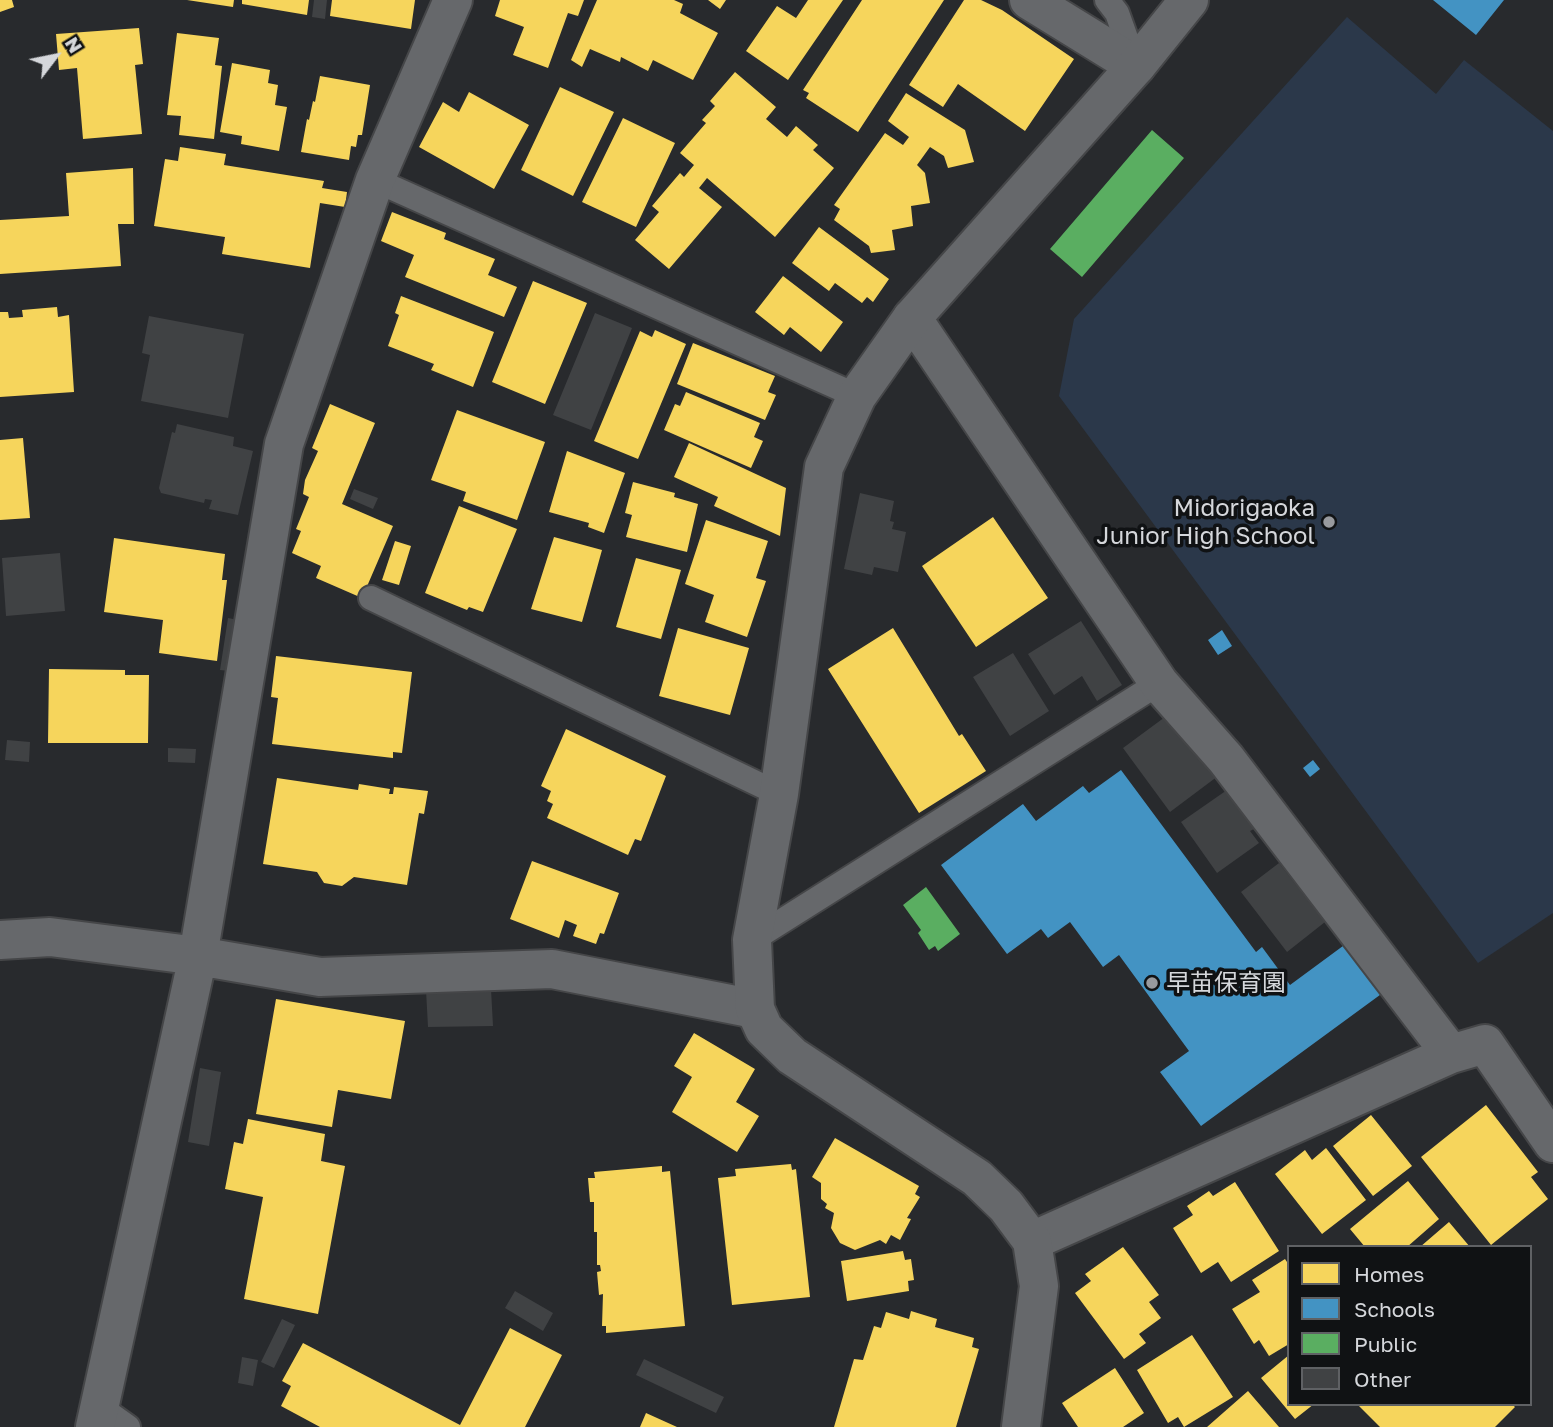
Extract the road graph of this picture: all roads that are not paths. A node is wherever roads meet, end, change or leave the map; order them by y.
1 (453, 0) edge
2 (1029, 0) edge
3 (1107, 0) edge
4 (1189, 0) edge
5 (1136, 66) junction
6 (375, 180) junction
7 (912, 318) junction
8 (857, 396) junction
9 (371, 598) dead end
10 (1159, 684) junction
11 (779, 794) junction
12 (0, 940) edge
13 (752, 940) junction
14 (198, 956) junction
15 (755, 1009) junction
16 (1451, 1054) junction
17 (1553, 1143) edge
18 (1032, 1241) junction
19 (107, 1420) edge
20 (1021, 1427) edge

1 - 6 street
2 - 5 street
3 - 5 lane
4 - 5 street
5 - 7 street
6 - 8 lane
6 - 14 street
7 - 8 street
7 - 10 street
8 - 11 street
9 - 11 lane
10 - 13 lane
10 - 16 street
11 - 13 street
12 - 14 street
13 - 15 street
14 - 15 street
14 - 19 street
15 - 18 street
16 - 17 street
16 - 18 street
18 - 20 street

